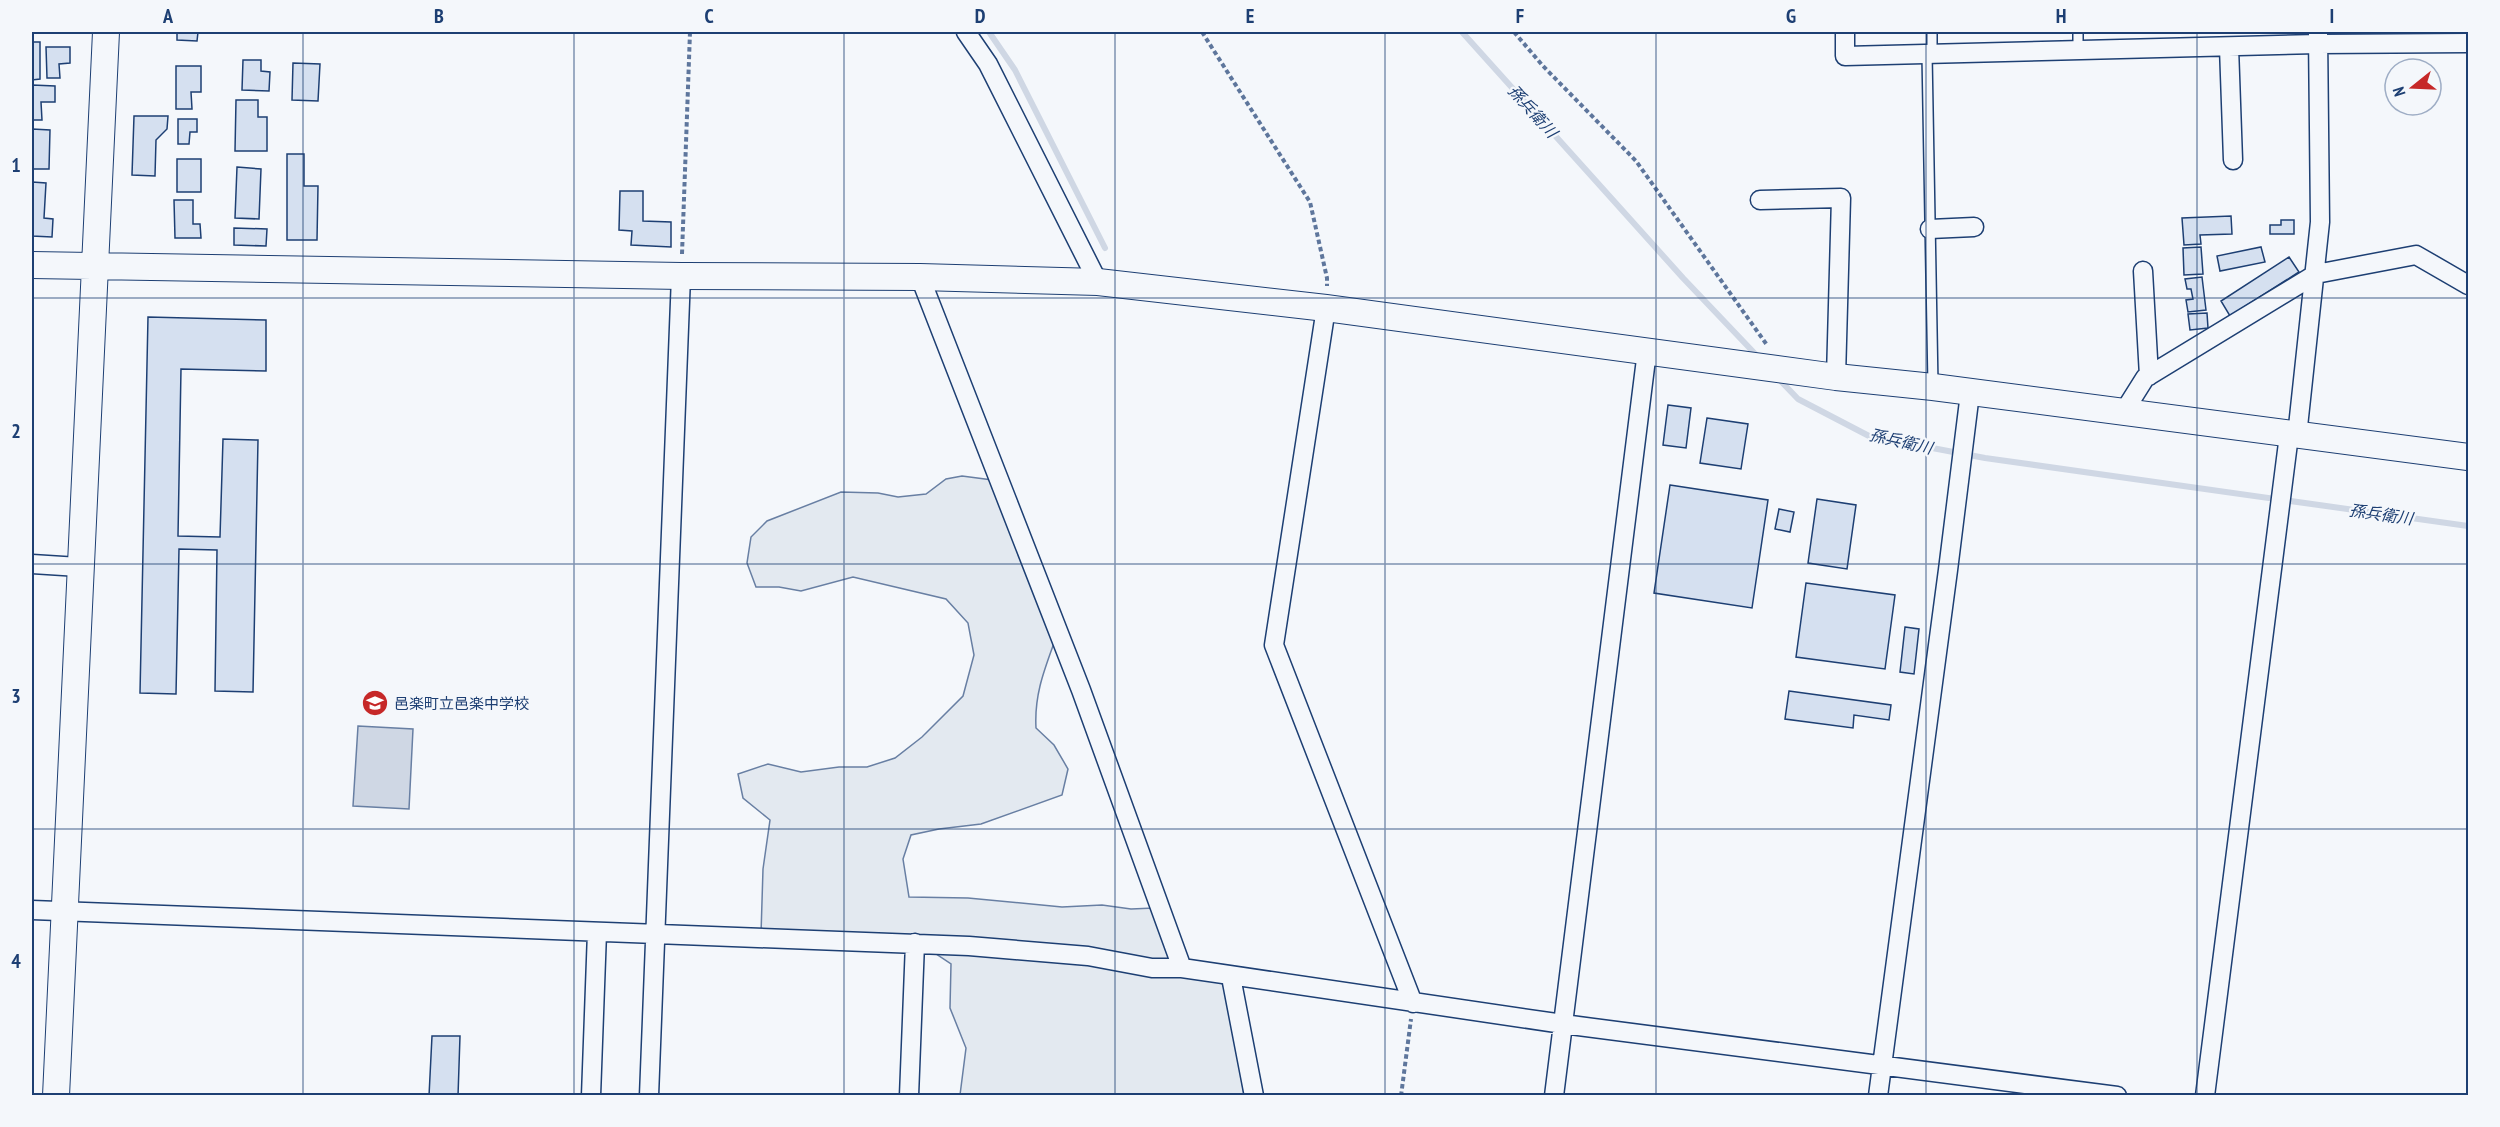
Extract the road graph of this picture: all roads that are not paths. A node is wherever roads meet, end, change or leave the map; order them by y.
1 (106, 32) edge
2 (966, 32) edge
3 (1845, 32) edge
4 (1932, 32) edge
5 (2078, 32) edge
6 (2318, 38) edge
7 (2229, 43) junction
8 (2469, 43) edge
9 (2078, 51) junction
10 (1930, 54) junction
11 (2233, 160) dead end
12 (1760, 200) dead end
13 (1974, 227) dead end
14 (1930, 229) junction
15 (32, 265) edge
16 (96, 268) junction
17 (2143, 271) dead end
18 (2316, 274) junction
19 (681, 276) junction
20 (920, 276) junction
21 (1098, 282) junction
22 (2469, 285) edge
23 (1326, 308) junction
24 (1647, 351) junction
25 (2148, 376) junction
26 (1836, 377) junction
27 (1933, 387) junction
28 (1970, 393) junction
29 (2122, 413) junction
30 (2293, 436) junction
31 (2469, 457) edge
32 (32, 564) edge
33 (79, 567) junction
34 (32, 910) edge
35 (64, 911) junction
36 (597, 932) junction
37 (654, 934) junction
38 (915, 943) junction
39 (1182, 968) junction
40 (1231, 977) junction
41 (1413, 1003) junction
42 (1563, 1024) junction
43 (1882, 1065) junction
44 (56, 1095) edge
45 (591, 1095) edge
46 (649, 1095) edge
47 (909, 1095) edge
48 (1254, 1095) edge
49 (1554, 1095) edge
50 (1878, 1095) edge
51 (2117, 1095) edge
52 (2205, 1095) edge

1 - 16 street
2 - 21 street
3 - 10 street
4 - 10 lane
5 - 9 lane
6 - 7 street
6 - 8 street
6 - 18 street
7 - 9 street
7 - 11 street
9 - 10 street
10 - 14 lane
12 - 26 street
13 - 14 street
14 - 27 lane
15 - 16 street
16 - 19 street
16 - 33 street
17 - 25 street
18 - 22 street
18 - 25 street
18 - 30 street
19 - 20 street
19 - 37 street
20 - 21 street
20 - 39 street
21 - 23 street
23 - 24 street
23 - 41 street
24 - 26 street
24 - 42 street
25 - 29 street
26 - 27 street
27 - 28 street
28 - 29 street
28 - 43 street
29 - 30 street
30 - 31 street
30 - 52 street
32 - 33 street
33 - 35 street
34 - 35 street
35 - 36 street
35 - 44 street
36 - 37 street
36 - 45 street
37 - 38 street
37 - 46 street
38 - 39 street
38 - 47 street
39 - 40 street
40 - 41 street
40 - 48 street
41 - 42 street
42 - 43 street
42 - 49 street
43 - 50 street
43 - 51 street

